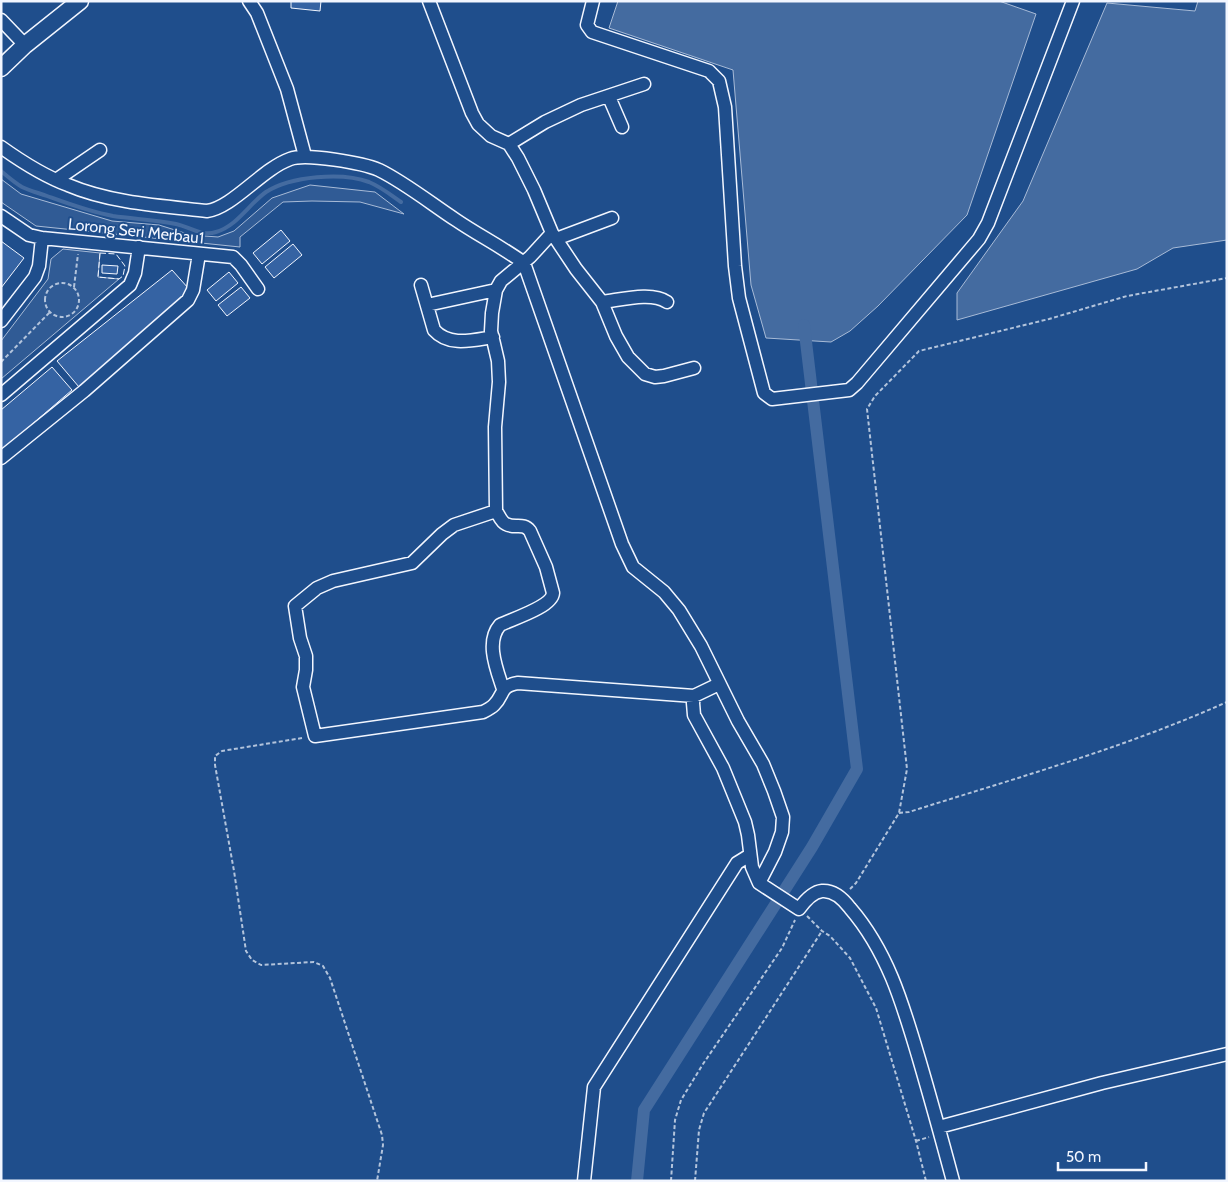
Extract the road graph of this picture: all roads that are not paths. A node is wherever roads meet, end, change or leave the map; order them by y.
1 (80, 1) edge
2 (250, 1) edge
3 (429, 1) edge
4 (594, 1) edge
5 (1073, 1) edge
6 (1, 20) edge
7 (25, 45) junction
8 (1, 68) edge
9 (644, 84) dead end
10 (608, 97) junction
11 (622, 127) dead end
12 (509, 144) junction
13 (1, 147) edge
14 (100, 150) dead end
15 (304, 156) junction
16 (56, 180) junction
17 (612, 218) dead end
18 (3, 222) edge
19 (554, 236) junction
20 (42, 238) junction
21 (139, 247) junction
22 (199, 254) junction
23 (524, 263) junction
24 (421, 285) dead end
25 (258, 289) dead end
26 (496, 290) junction
27 (602, 302) junction
28 (667, 302) dead end
29 (427, 305) junction
30 (1, 321) edge
31 (493, 338) junction
32 (694, 368) dead end
33 (1, 395) edge
34 (1, 458) edge
35 (496, 510) junction
36 (719, 684) junction
37 (503, 689) junction
38 (694, 696) junction
39 (750, 855) junction
40 (762, 885) junction
41 (1227, 1054) edge
42 (939, 1127) junction
43 (584, 1181) edge
44 (953, 1181) edge

1 - 7 main road
2 - 15 street
3 - 12 street
4 - 5 street
6 - 7 street
7 - 8 main road
9 - 10 street
10 - 11 street
10 - 12 street
12 - 19 street
13 - 16 street
14 - 16 street
15 - 16 street
15 - 23 street
17 - 19 street
18 - 20 street, Lorong Seri Merbau1
19 - 23 street
19 - 27 street
20 - 21 street, Lorong Seri Merbau1
20 - 30 street
21 - 22 street, Lorong Seri Merbau1
21 - 33 street
22 - 25 street, Lorong Seri Merbau1
22 - 34 street
23 - 26 street
23 - 36 street
24 - 29 street
26 - 29 street
26 - 31 street
27 - 28 street
27 - 32 street
29 - 31 street
31 - 35 street
35 - 37 street
35 - 37 street
36 - 38 street
36 - 40 street
37 - 38 street
38 - 39 street
39 - 40 street
39 - 43 street
40 - 42 street
41 - 42 street
42 - 44 street

